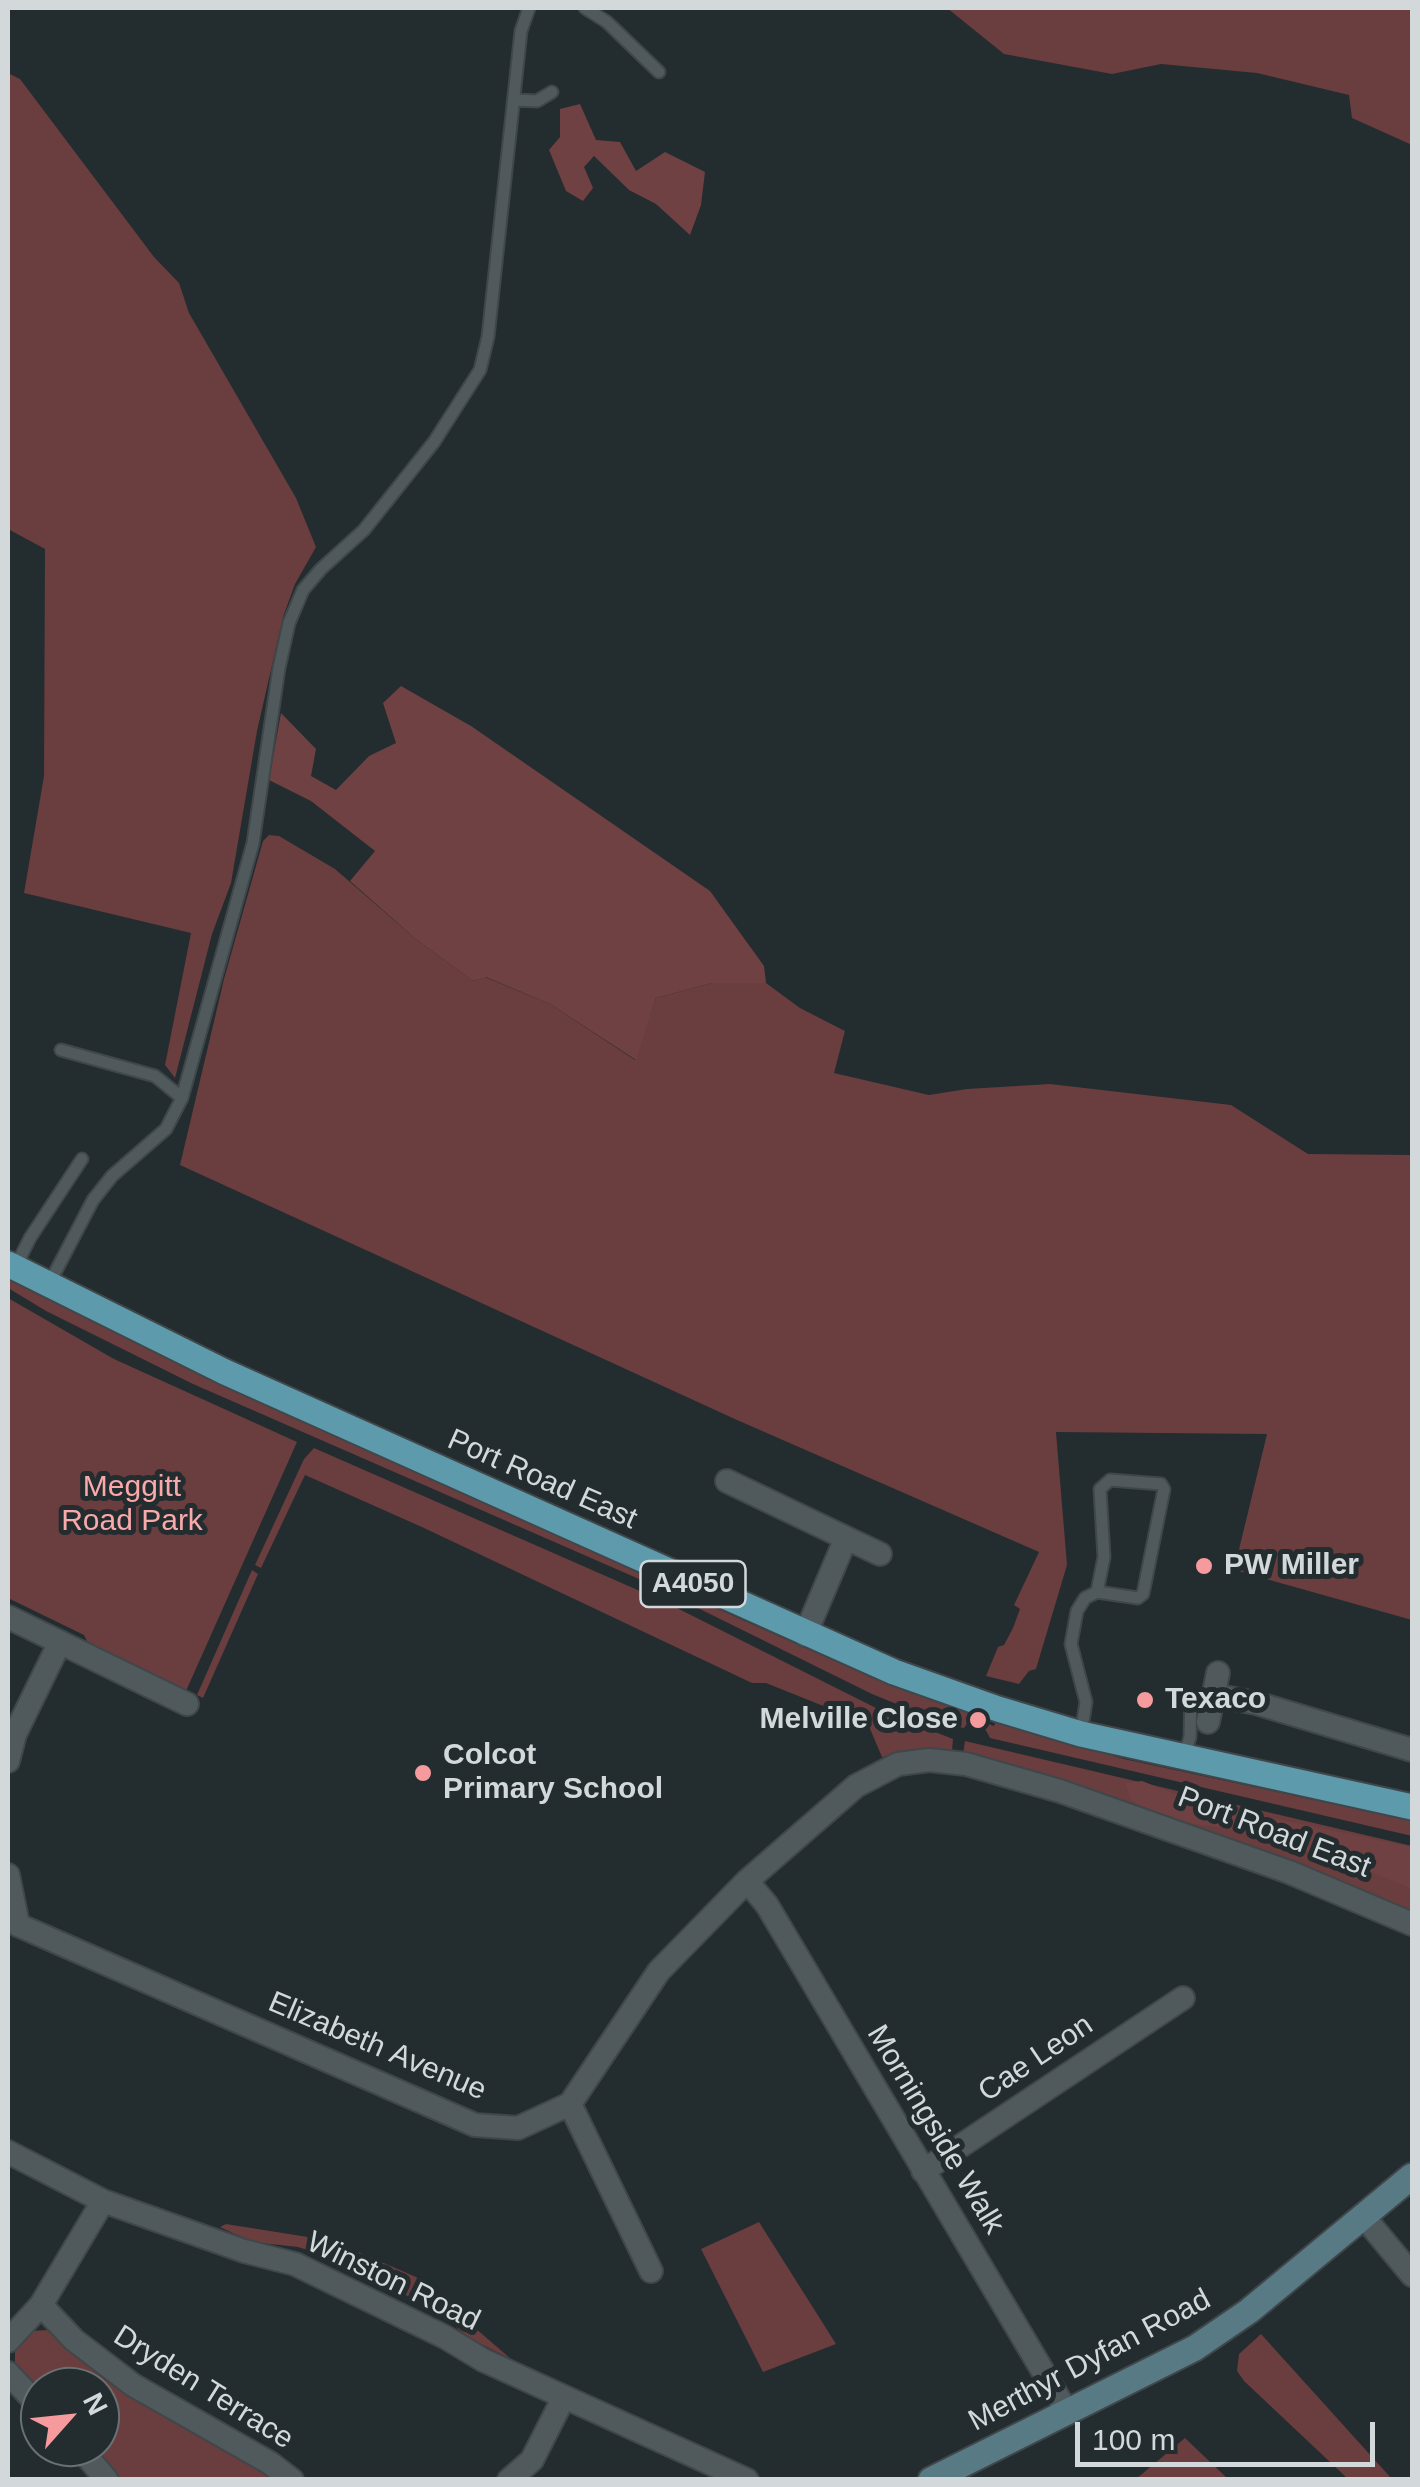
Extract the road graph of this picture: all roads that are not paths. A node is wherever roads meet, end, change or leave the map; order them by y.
1 (528, 8) edge
2 (585, 8) edge
3 (659, 72) dead end
4 (552, 92) dead end
5 (514, 100) junction
6 (61, 1050) dead end
7 (182, 1098) junction
8 (82, 1159) dead end
9 (11, 1266) edge
10 (48, 1286) junction
11 (736, 1492) dead end
12 (846, 1538) junction
13 (880, 1554) dead end
14 (1097, 1592) junction
15 (8, 1616) edge
16 (805, 1634) junction
17 (60, 1642) junction
18 (1207, 1688) junction
19 (187, 1704) dead end
20 (1208, 1722) dead end
21 (12, 1732) edge
22 (1081, 1734) junction
23 (1412, 1750) edge
24 (1184, 1758) junction
25 (8, 1761) edge
26 (1412, 1807) edge
27 (8, 1875) edge
28 (747, 1881) junction
29 (1412, 1924) edge
30 (13, 1930) edge
31 (1183, 1998) dead end
32 (570, 2104) junction
33 (8, 2152) edge
34 (923, 2171) junction
35 (1412, 2176) edge
36 (103, 2201) junction
37 (1364, 2217) junction
38 (651, 2272) dead end
39 (1412, 2275) edge
40 (41, 2304) junction
41 (8, 2341) edge
42 (564, 2397) junction
43 (1067, 2412) junction
44 (292, 2480) edge
45 (509, 2480) edge
46 (746, 2480) edge
47 (931, 2480) edge

1 - 5 lane
2 - 3 lane
4 - 5 lane
5 - 7 lane
6 - 7 lane
7 - 10 lane
8 - 9 lane
9 - 10 main road, Port Road East / A4050
10 - 16 main road, Port Road East / A4050
11 - 12 street
12 - 13 street
12 - 16 street
14 - 14 lane
14 - 22 lane
15 - 17 street
16 - 22 main road, Port Road East / A4050
17 - 19 street
17 - 21 street
18 - 20 street
18 - 23 street
18 - 24 lane
21 - 25 street
22 - 24 main road, Port Road East / A4050
24 - 26 main road, Port Road East / A4050
27 - 30 street
28 - 29 street, Port Road East
28 - 32 street
28 - 34 street, Morningside Walk
30 - 32 street, Elizabeth Avenue
31 - 34 street, Cae Leon
32 - 38 street
33 - 36 street, Winston Road
34 - 43 street, Morningside Walk
35 - 37 street, Merthyr Dyfan Road
36 - 40 street
36 - 42 street, Winston Road
37 - 39 street
37 - 43 street, Merthyr Dyfan Road
40 - 41 street
40 - 44 street, Dryden Terrace
42 - 45 street
42 - 46 street, Winston Road
43 - 47 street, Merthyr Dyfan Road

